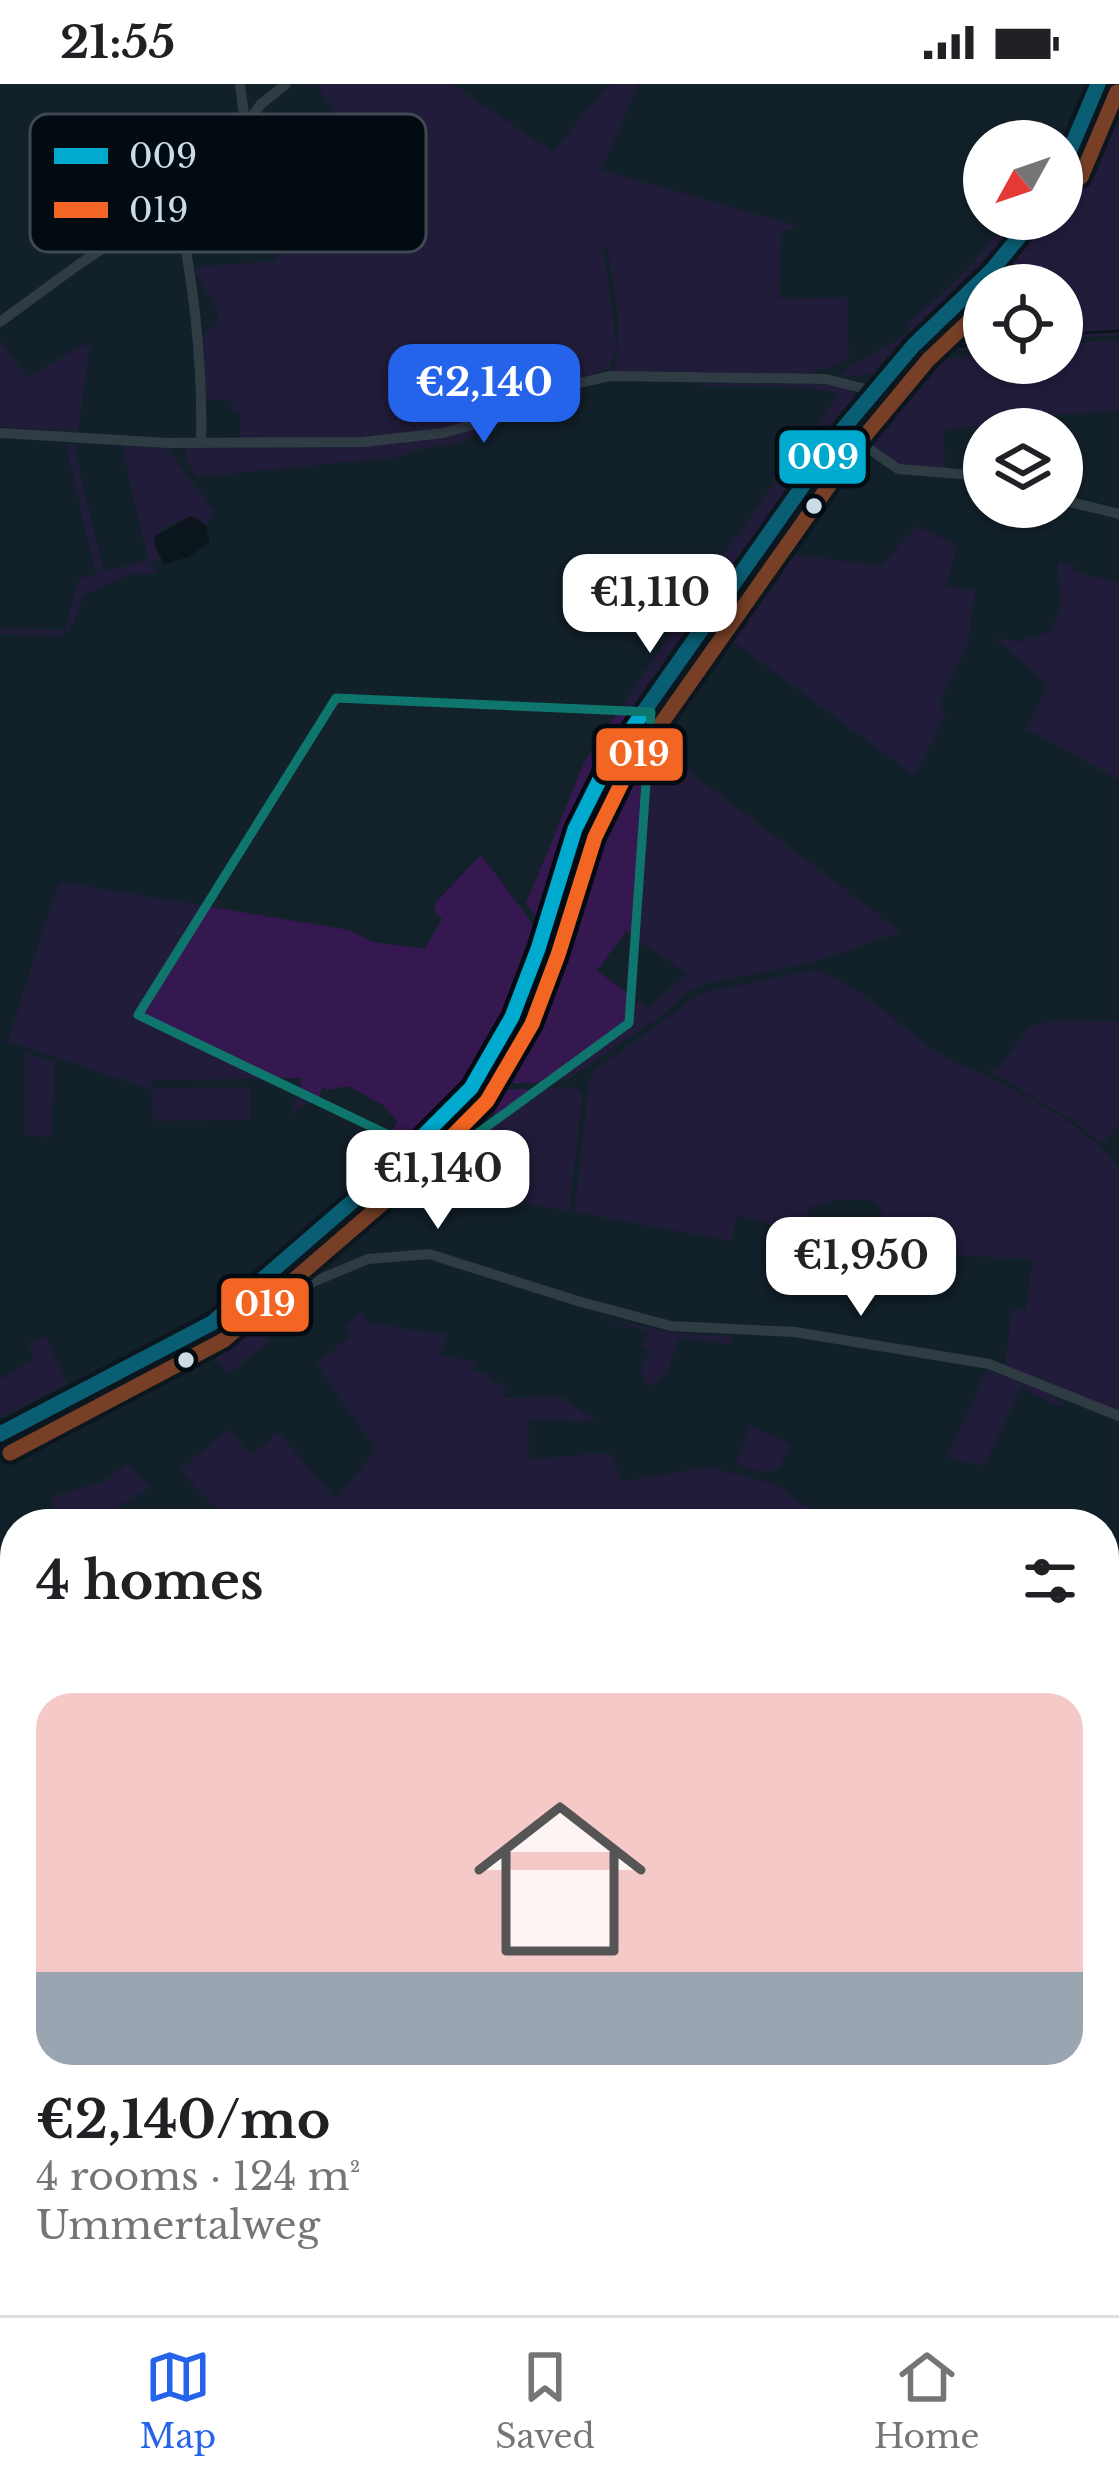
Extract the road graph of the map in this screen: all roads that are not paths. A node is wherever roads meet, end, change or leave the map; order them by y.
1 (240, 84) edge
2 (286, 84) edge
3 (1098, 84) edge
4 (244, 114) edge
5 (253, 114) edge
6 (1083, 120) edge
7 (1017, 240) edge
8 (98, 252) edge
9 (187, 252) edge
10 (0, 322) edge
11 (870, 394) junction
12 (842, 430) junction
13 (0, 434) edge
14 (201, 441) junction
15 (963, 474) edge
16 (1083, 505) edge
17 (1119, 514) edge
18 (280, 1265) junction
19 (1119, 1416) edge
20 (0, 1434) edge

1 - 4 street
2 - 5 street
3 - 6 main road
7 - 11 main road
8 - 10 street
9 - 14 street
11 - 12 main road
11 - 14 street
12 - 15 street
12 - 18 main road
13 - 14 street
16 - 17 street
18 - 19 street
18 - 20 main road

